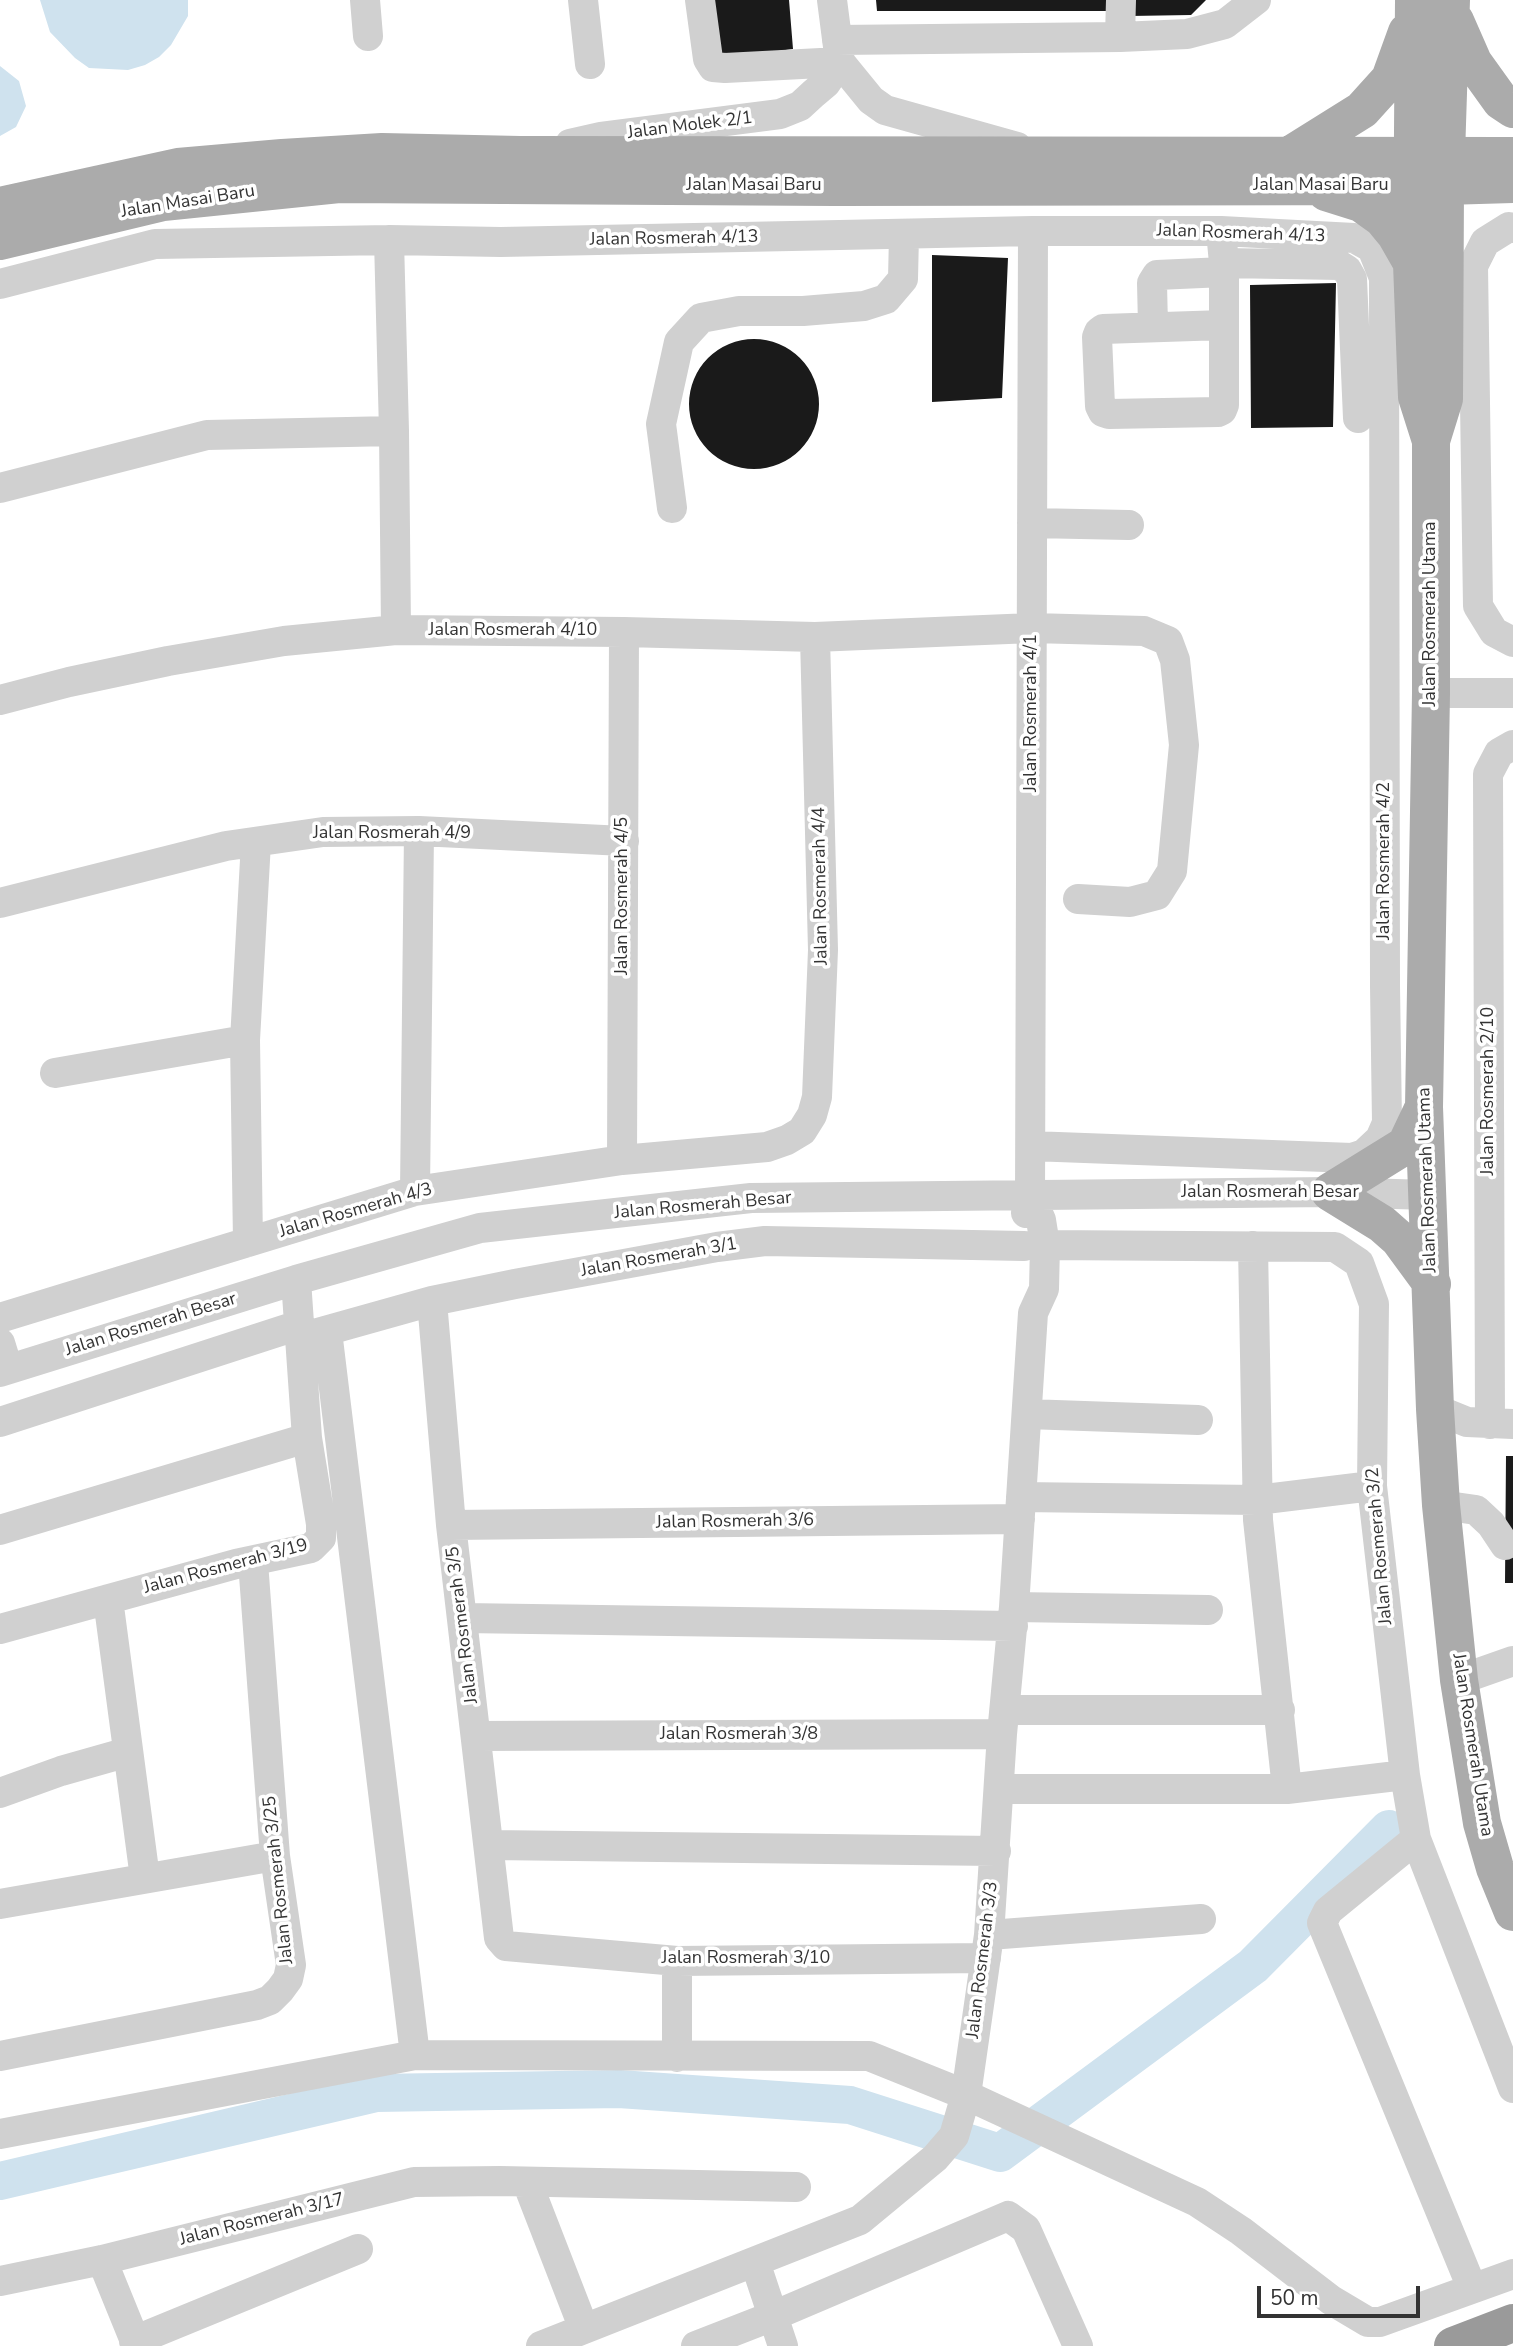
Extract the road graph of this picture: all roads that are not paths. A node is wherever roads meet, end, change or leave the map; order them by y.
1 (365, 0) edge
2 (583, 0) edge
3 (700, 0) edge
4 (832, 0) edge
5 (1121, 0) edge
6 (1256, 0) edge
7 (1432, 7) edge
8 (368, 36) dead end
9 (1120, 37) junction
10 (838, 51) junction
11 (590, 64) dead end
12 (1513, 109) edge
13 (520, 155) junction
14 (1513, 156) edge
15 (1051, 157) junction
16 (1295, 171) junction
17 (1430, 171) junction
18 (1513, 184) edge
19 (1513, 191) edge
20 (0, 206) edge
21 (1513, 228) edge
22 (1221, 231) junction
23 (1033, 232) junction
24 (904, 235) junction
25 (1354, 238) joint
26 (389, 240) junction
27 (0, 241) edge
28 (1429, 264) junction
29 (1224, 267) junction
30 (0, 284) edge
31 (1224, 325) junction
32 (1153, 326) junction
33 (1358, 418) dead end
34 (394, 431) junction
35 (0, 488) edge
36 (672, 508) dead end
37 (1032, 523) junction
38 (1129, 525) dead end
39 (1032, 628) junction
40 (396, 630) junction
41 (624, 632) junction
42 (815, 637) junction
43 (1513, 642) edge
44 (1431, 693) junction
45 (1513, 693) edge
46 (0, 700) edge
47 (1513, 745) edge
48 (419, 831) junction
49 (624, 841) junction
50 (256, 842) junction
51 (1078, 899) dead end
52 (0, 903) edge
53 (245, 1040) junction
54 (55, 1073) dead end
55 (1424, 1107) junction
56 (802, 1131) joint
57 (1031, 1146) junction
58 (1501, 1152) edge
59 (622, 1160) junction
60 (415, 1191) junction
61 (1330, 1192) junction
62 (1030, 1195) junction
63 (1428, 1195) junction
64 (248, 1242) junction
65 (1035, 1246) junction
66 (1254, 1246) junction
67 (296, 1280) junction
68 (1432, 1284) junction
69 (432, 1301) junction
70 (0, 1318) edge
71 (309, 1331) junction
72 (3, 1361) edge
73 (1435, 1409) junction
74 (1027, 1414) junction
75 (1198, 1420) dead end
76 (0, 1422) edge
77 (1501, 1424) edge
78 (307, 1438) junction
79 (1371, 1486) junction
80 (1257, 1500) junction
81 (1441, 1505) junction
82 (1020, 1508) junction
83 (451, 1525) junction
84 (0, 1530) edge
85 (1505, 1545) dead end
86 (253, 1562) junction
87 (108, 1599) junction
88 (1208, 1610) dead end
89 (1013, 1617) junction
90 (463, 1618) junction
91 (0, 1629) edge
92 (1513, 1661) edge
93 (1460, 1680) junction
94 (1280, 1710) junction
95 (1004, 1722) junction
96 (476, 1736) junction
97 (128, 1752) junction
98 (1405, 1775) junction
99 (1000, 1789) junction
100 (1287, 1789) junction
101 (0, 1793) edge
102 (1416, 1839) junction
103 (489, 1845) junction
104 (996, 1852) junction
105 (275, 1856) junction
106 (145, 1878) junction
107 (0, 1904) edge
108 (1513, 1912) edge
109 (1201, 1919) dead end
110 (506, 1946) joint
111 (987, 1947) junction
112 (677, 1961) junction
113 (415, 2055) junction
114 (0, 2056) edge
115 (677, 2057) junction
116 (1513, 2088) edge
117 (966, 2095) junction
118 (0, 2134) edge
119 (527, 2182) junction
120 (796, 2186) dead end
121 (358, 2249) dead end
122 (102, 2260) junction
123 (755, 2262) junction
124 (1513, 2274) edge
125 (0, 2281) edge
126 (1472, 2288) junction
127 (774, 2316) junction
128 (1513, 2323) edge
129 (584, 2329) junction
130 (135, 2343) edge
131 (541, 2346) edge
132 (696, 2346) edge
133 (783, 2346) edge
134 (1078, 2346) edge
135 (1453, 2346) edge

1 - 8 street
2 - 11 street
3 - 10 street
4 - 10 street
5 - 9 street
6 - 9 street
7 - 12 main road
7 - 16 main road
7 - 17 main road, Jalan Rosmerah Utama
9 - 10 street
10 - 13 street, Jalan Molek 2/1
10 - 15 street
13 - 15 main road, Jalan Masai Baru
13 - 20 main road, Jalan Masai Baru
14 - 17 main road, Jalan Masai Baru
15 - 16 main road, Jalan Masai Baru
16 - 17 main road, Jalan Masai Baru
16 - 27 main road, Jalan Masai Baru
16 - 28 main road
17 - 18 main road, Jalan Masai Baru
17 - 28 main road, Jalan Rosmerah Utama
19 - 28 main road
21 - 43 street
22 - 23 street, Jalan Rosmerah 4/13
22 - 25 street, Jalan Rosmerah 4/13
22 - 29 street
23 - 24 street, Jalan Rosmerah 4/13
23 - 37 street, Jalan Rosmerah 4/1
24 - 26 street, Jalan Rosmerah 4/13
24 - 36 street
25 - 57 street, Jalan Rosmerah 4/2
26 - 30 street, Jalan Rosmerah 4/13
26 - 34 street
28 - 44 main road, Jalan Rosmerah Utama
29 - 31 street
29 - 32 street
29 - 33 street
31 - 32 street
31 - 32 street
34 - 35 street
34 - 40 street
37 - 38 street
37 - 39 street, Jalan Rosmerah 4/1
39 - 42 street, Jalan Rosmerah 4/10
39 - 51 street, Jalan Rosmerah 4/10
39 - 57 street, Jalan Rosmerah 4/1
40 - 41 street, Jalan Rosmerah 4/10
40 - 46 street, Jalan Rosmerah 4/10
41 - 42 street, Jalan Rosmerah 4/10
41 - 49 street, Jalan Rosmerah 4/5
42 - 56 street, Jalan Rosmerah 4/4
44 - 45 street
44 - 55 main road, Jalan Rosmerah Utama
47 - 58 street, Jalan Rosmerah 2/10
48 - 49 street, Jalan Rosmerah 4/9
48 - 50 street, Jalan Rosmerah 4/9
48 - 60 street
49 - 59 street, Jalan Rosmerah 4/5
50 - 52 street, Jalan Rosmerah 4/9
50 - 53 street
53 - 54 street
53 - 64 street
55 - 61 main road
55 - 63 main road, Jalan Rosmerah Utama
56 - 59 street, Jalan Rosmerah 4/3
57 - 62 street, Jalan Rosmerah 4/1
58 - 77 street, Jalan Rosmerah 2/10
59 - 60 street, Jalan Rosmerah 4/3
60 - 64 street, Jalan Rosmerah 4/3
61 - 62 street, Jalan Rosmerah Besar
61 - 63 street, Jalan Rosmerah Besar
61 - 68 main road
62 - 65 street, Jalan Rosmerah 3/3
62 - 67 street, Jalan Rosmerah Besar
63 - 68 main road, Jalan Rosmerah Utama
64 - 70 street, Jalan Rosmerah 4/3
65 - 66 street, Jalan Rosmerah 3/2
65 - 69 street, Jalan Rosmerah 3/1
65 - 74 street, Jalan Rosmerah 3/3
66 - 79 street, Jalan Rosmerah 3/2
66 - 80 street
67 - 71 street, Jalan Rosmerah 3/19
67 - 72 street, Jalan Rosmerah Besar
68 - 73 main road, Jalan Rosmerah Utama
69 - 71 street, Jalan Rosmerah 3/1
69 - 83 street, Jalan Rosmerah 3/5
71 - 76 street, Jalan Rosmerah 3/1
71 - 78 street, Jalan Rosmerah 3/19
71 - 113 street
73 - 77 street
73 - 81 main road, Jalan Rosmerah Utama
74 - 75 street
74 - 82 street, Jalan Rosmerah 3/3
78 - 84 street
78 - 86 street, Jalan Rosmerah 3/19
79 - 80 street, Jalan Rosmerah 3/6
79 - 98 street, Jalan Rosmerah 3/2
80 - 82 street, Jalan Rosmerah 3/6
80 - 94 street
81 - 85 street
81 - 93 main road, Jalan Rosmerah Utama
82 - 83 street, Jalan Rosmerah 3/6
82 - 89 street, Jalan Rosmerah 3/3
83 - 90 street, Jalan Rosmerah 3/5
86 - 87 street, Jalan Rosmerah 3/19
86 - 105 street, Jalan Rosmerah 3/25
87 - 91 street, Jalan Rosmerah 3/19
87 - 97 street
88 - 89 street
89 - 90 street
89 - 95 street, Jalan Rosmerah 3/3
90 - 96 street, Jalan Rosmerah 3/5
92 - 93 street
93 - 108 main road, Jalan Rosmerah Utama
94 - 95 street, Jalan Rosmerah 3/8
94 - 100 street
95 - 96 street, Jalan Rosmerah 3/8
95 - 99 street, Jalan Rosmerah 3/3
96 - 103 street, Jalan Rosmerah 3/5
97 - 101 street
97 - 106 street
98 - 100 street
98 - 102 street, Jalan Rosmerah 3/2
99 - 100 street
99 - 104 street, Jalan Rosmerah 3/3
102 - 116 street, Jalan Rosmerah 3/2
102 - 126 street
103 - 104 street
103 - 110 street, Jalan Rosmerah 3/5
104 - 111 street, Jalan Rosmerah 3/3
105 - 106 street
105 - 114 street, Jalan Rosmerah 3/25
106 - 107 street
109 - 111 street, Jalan Rosmerah 3/10
110 - 112 street, Jalan Rosmerah 3/10
111 - 112 street, Jalan Rosmerah 3/10
111 - 117 street, Jalan Rosmerah 3/3
112 - 115 street
113 - 115 street
113 - 118 street
115 - 117 street
117 - 123 street, Jalan Rosmerah 3/3
117 - 126 street
119 - 120 street, Jalan Rosmerah 3/17
119 - 122 street, Jalan Rosmerah 3/17
119 - 129 street
121 - 130 street
122 - 125 street, Jalan Rosmerah 3/17
122 - 130 street
123 - 127 street
123 - 129 street, Jalan Rosmerah 3/3
124 - 126 street
127 - 132 street
127 - 133 street
127 - 134 street
128 - 135 highway
129 - 131 street, Jalan Rosmerah 3/3

